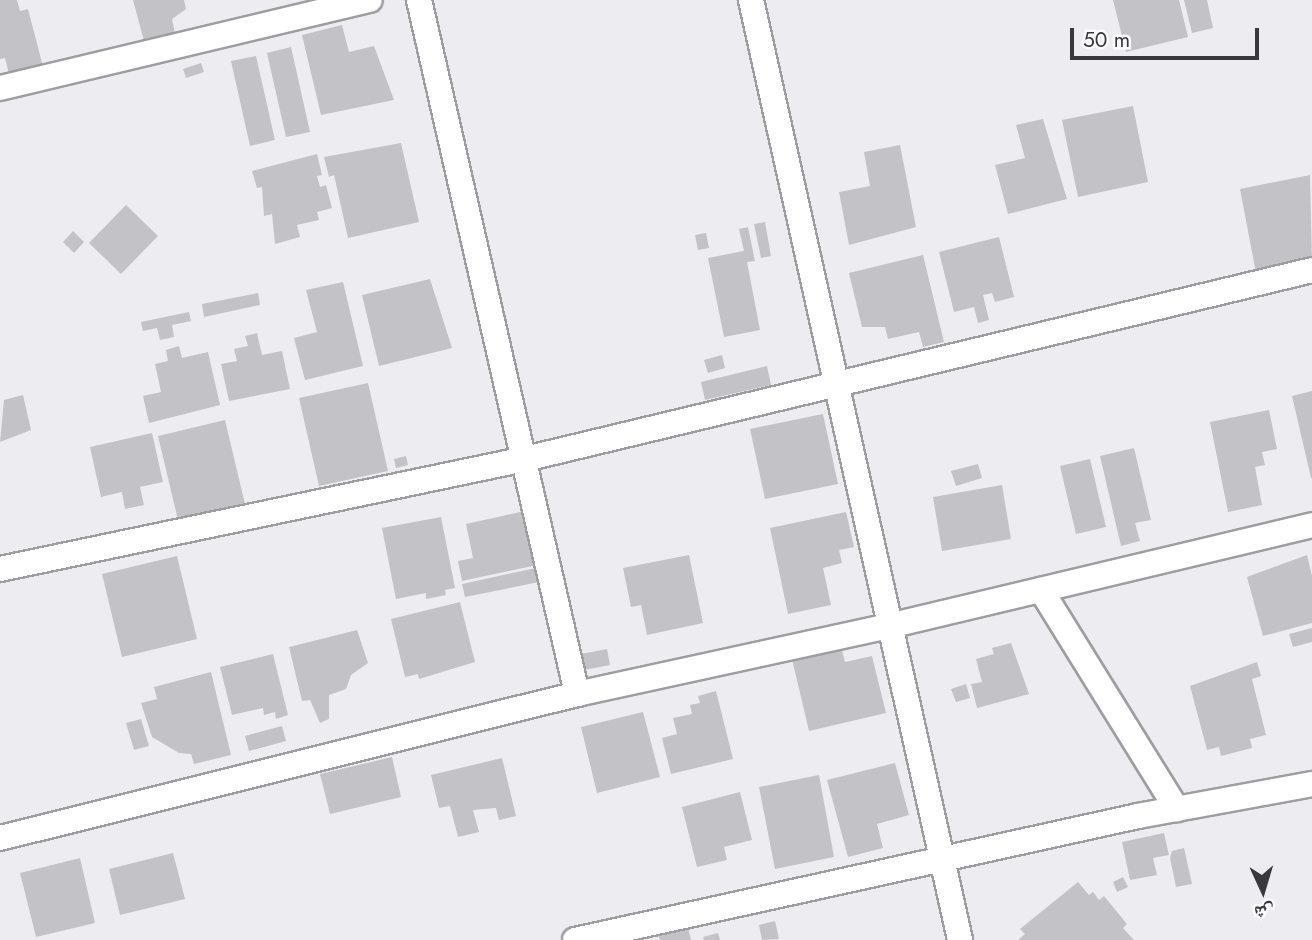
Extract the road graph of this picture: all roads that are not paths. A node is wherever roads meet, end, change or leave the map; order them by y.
1 (370, 0) edge
2 (419, 0) edge
3 (751, 0) edge
4 (0, 88) edge
5 (1312, 270) edge
6 (835, 384) junction
7 (525, 459) junction
8 (1312, 524) edge
9 (0, 569) edge
10 (1041, 590) junction
11 (889, 626) junction
12 (577, 694) junction
13 (1312, 784) edge
14 (1177, 808) junction
15 (0, 838) edge
16 (941, 858) junction
17 (575, 940) edge
18 (960, 940) edge

1 - 4 street
2 - 7 street
3 - 6 street
5 - 6 street
6 - 7 street
6 - 11 street
7 - 9 street
7 - 12 street
8 - 10 street
10 - 11 street
10 - 14 street
11 - 12 street
11 - 16 street
12 - 15 street
13 - 14 street
14 - 16 street
16 - 17 street
16 - 18 street

